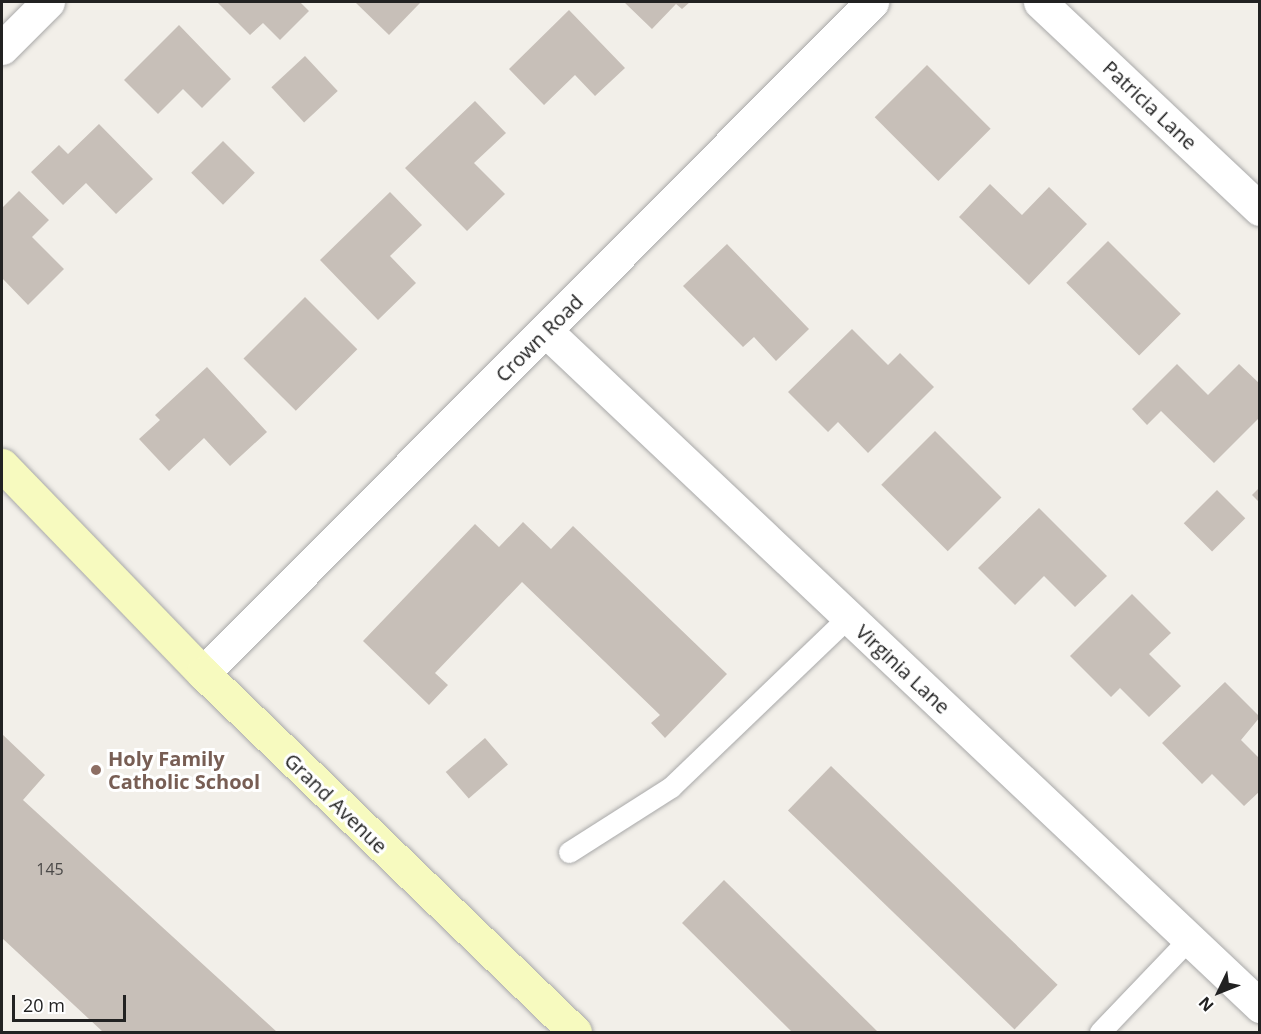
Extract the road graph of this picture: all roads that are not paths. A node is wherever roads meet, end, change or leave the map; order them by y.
1 (48, 2) edge
2 (872, 2) edge
3 (1040, 2) edge
4 (2, 48) edge
5 (1260, 209) edge
6 (546, 331) junction
7 (2, 465) edge
8 (848, 616) junction
9 (203, 673) junction
10 (569, 852) dead end
11 (1189, 939) junction
12 (1260, 1006) edge
13 (565, 1029) edge
14 (1100, 1032) edge

1 - 4 street
2 - 6 street, Crown Road
3 - 5 street, Patricia Lane
6 - 8 street, Virginia Lane
6 - 9 street, Crown Road
7 - 9 main road, Grand Avenue
8 - 10 lane
8 - 11 street, Virginia Lane
9 - 13 main road, Grand Avenue
11 - 12 street, Virginia Lane
11 - 14 lane

